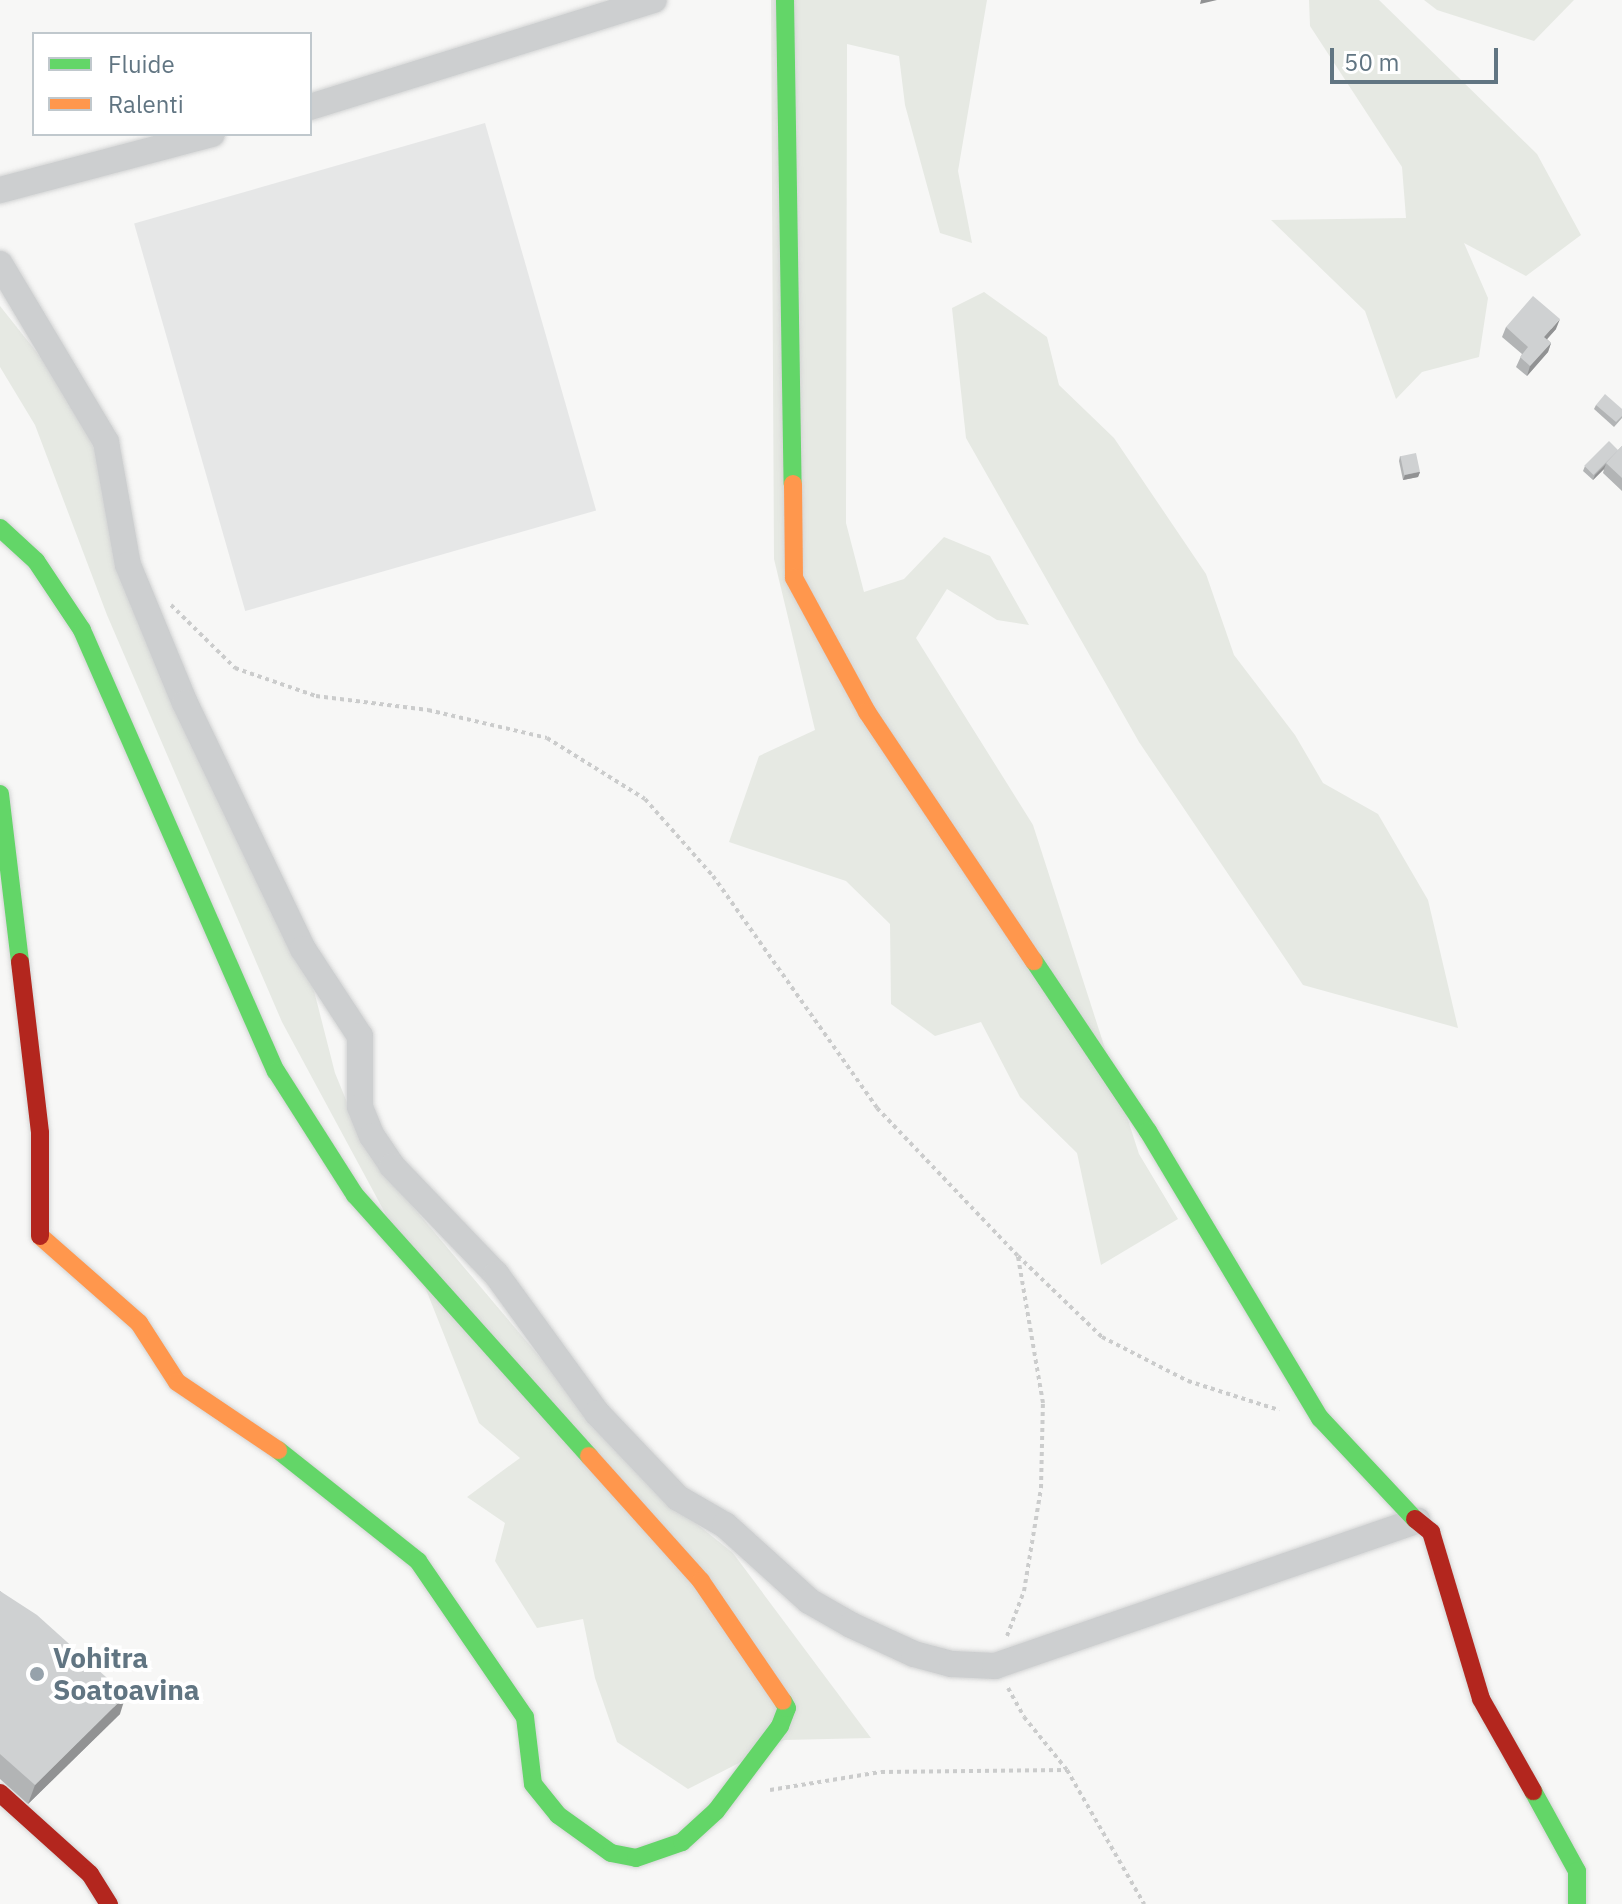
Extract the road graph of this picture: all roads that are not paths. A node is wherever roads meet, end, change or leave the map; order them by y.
1 (654, 0) edge
2 (785, 0) edge
3 (312, 106) edge
4 (204, 136) edge
5 (0, 190) edge
6 (0, 264) edge
7 (0, 528) edge
8 (0, 794) edge
9 (1418, 1520) junction
10 (0, 1793) edge
11 (109, 1904) edge
12 (1577, 1904) edge

1 - 3 street
2 - 9 street
4 - 5 street
6 - 9 street
7 - 8 street
9 - 12 street
10 - 11 street

